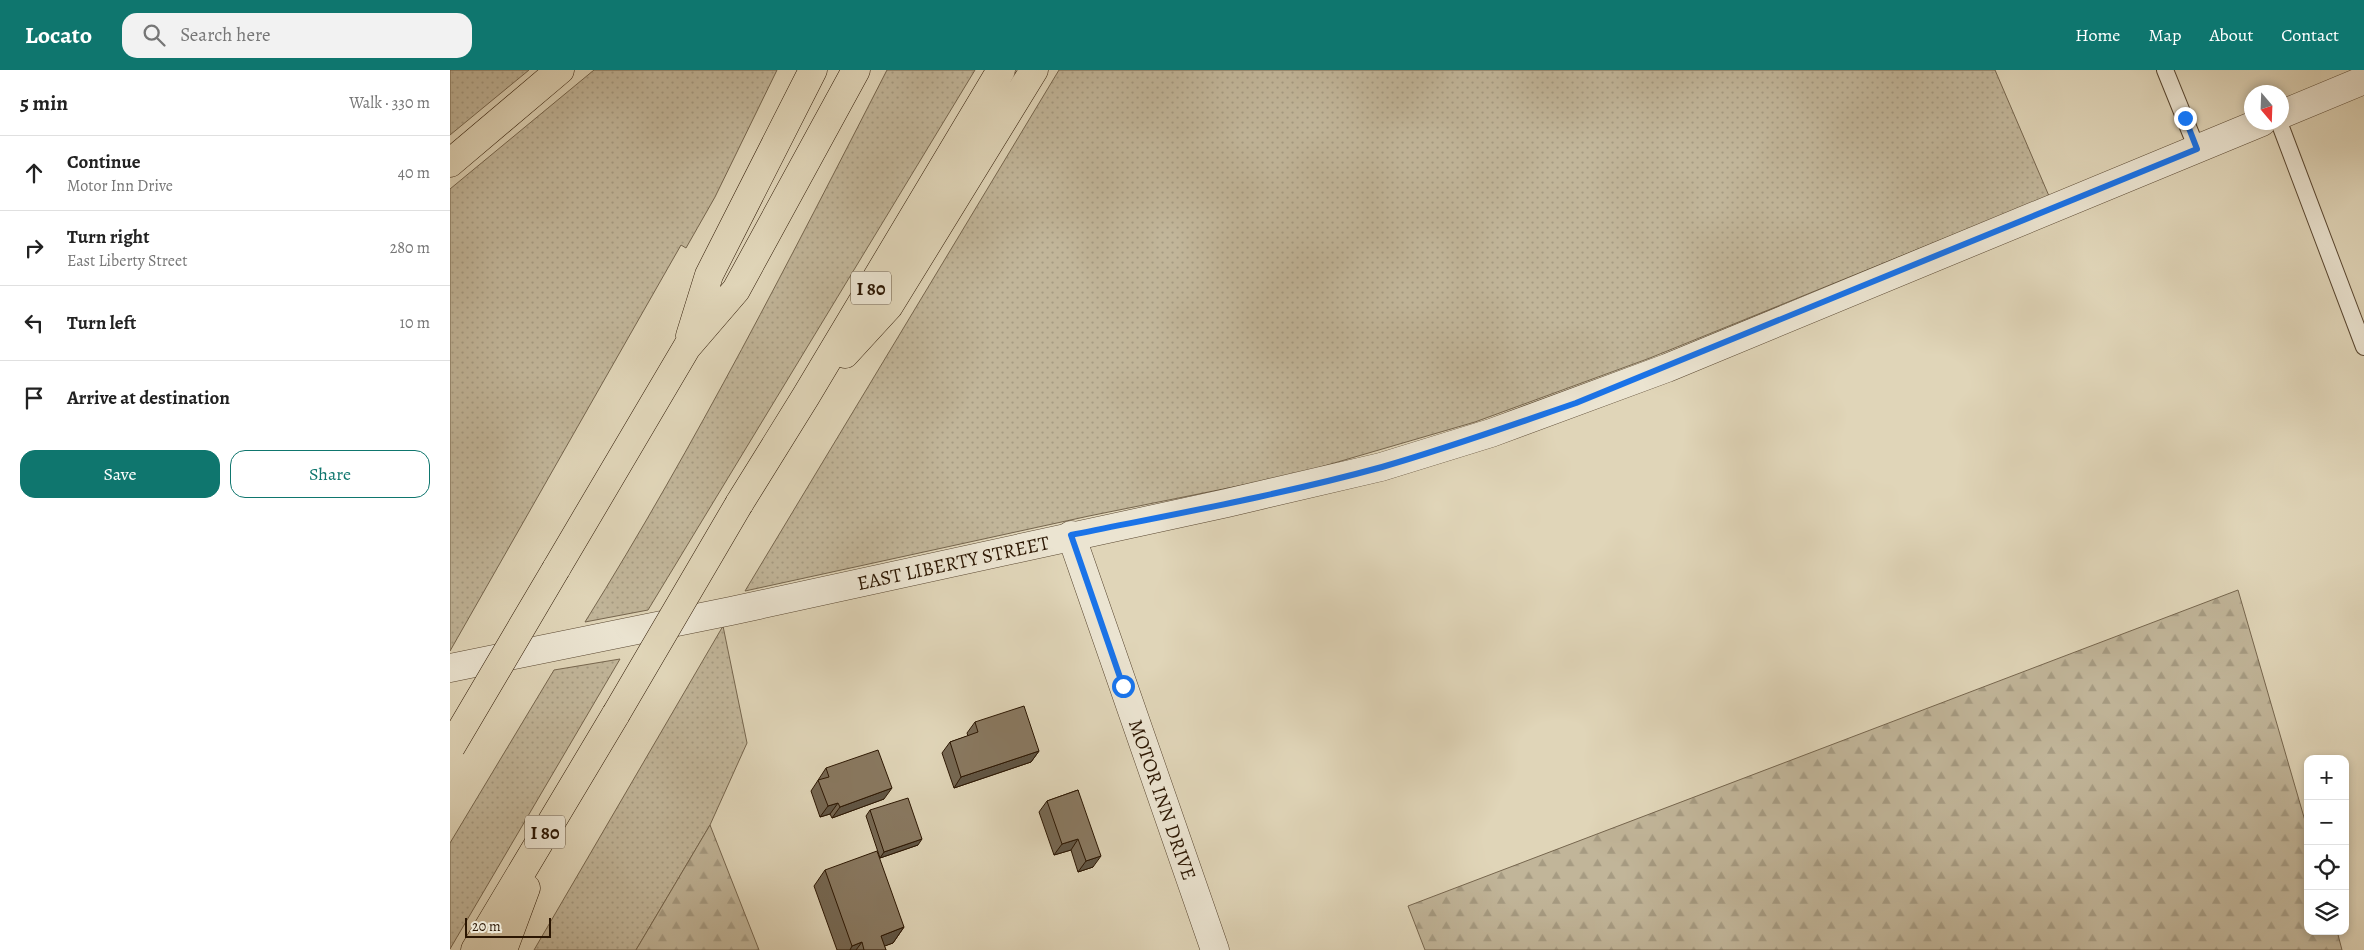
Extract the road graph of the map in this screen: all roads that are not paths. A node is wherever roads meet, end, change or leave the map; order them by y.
1 (560, 70) edge
2 (813, 70) edge
3 (856, 70) edge
4 (1001, 70) edge
5 (1034, 70) edge
6 (2166, 70) edge
7 (2364, 80) edge
8 (2289, 111) edge
9 (2244, 129) edge
10 (2282, 130) edge
11 (2197, 149) junction
12 (450, 163) edge
13 (686, 347) junction
14 (2364, 347) edge
15 (806, 396) junction
16 (1071, 535) junction
17 (450, 668) edge
18 (451, 748) edge
19 (552, 821) junction
20 (475, 950) edge
21 (503, 950) edge
22 (1215, 950) edge

1 - 12 highway
2 - 13 highway
3 - 13 highway
4 - 15 highway, I 80
5 - 15 highway
6 - 11 lane
7 - 8 street
9 - 11 street, EAST LIBERTY STREET
10 - 14 lane
11 - 16 street, EAST LIBERTY STREET
13 - 18 highway, bridge
15 - 19 highway, I 80, bridge
16 - 17 street, EAST LIBERTY STREET
16 - 22 street, MOTOR INN DRIVE
19 - 20 highway, I 80
19 - 21 highway

